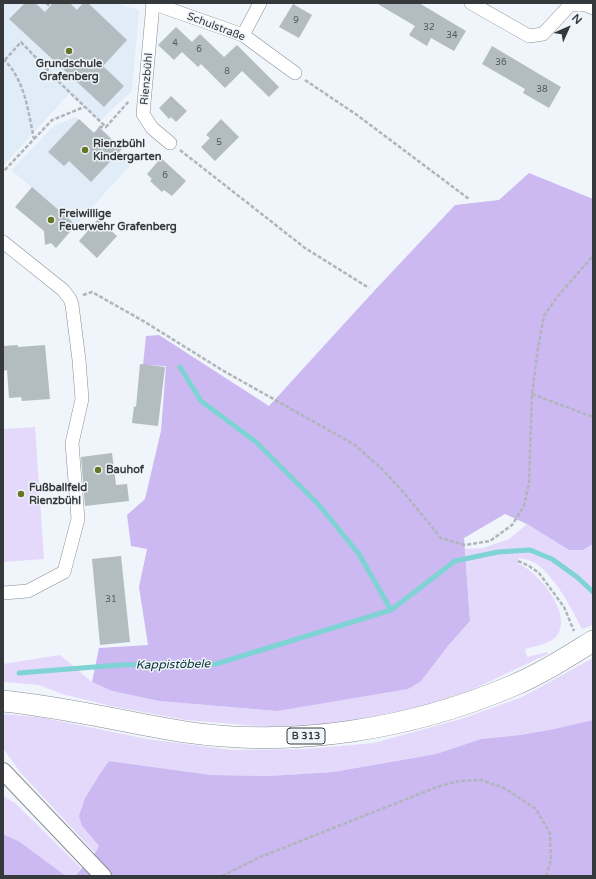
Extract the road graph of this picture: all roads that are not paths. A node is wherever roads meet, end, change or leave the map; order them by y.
1 (153, 3) edge
2 (260, 3) edge
3 (471, 3) edge
4 (593, 8) edge
5 (243, 35) junction
6 (295, 73) road end
7 (170, 143) road end
8 (3, 242) edge
9 (3, 593) edge
10 (587, 645) edge
11 (3, 701) edge
12 (3, 771) edge
13 (103, 876) edge

1 - 5 street, Schulstraße
1 - 7 street, Rienzbühl
2 - 5 street
3 - 4 street
5 - 6 street, Schulstraße
8 - 9 street
10 - 11 main road, B 313
12 - 13 street

